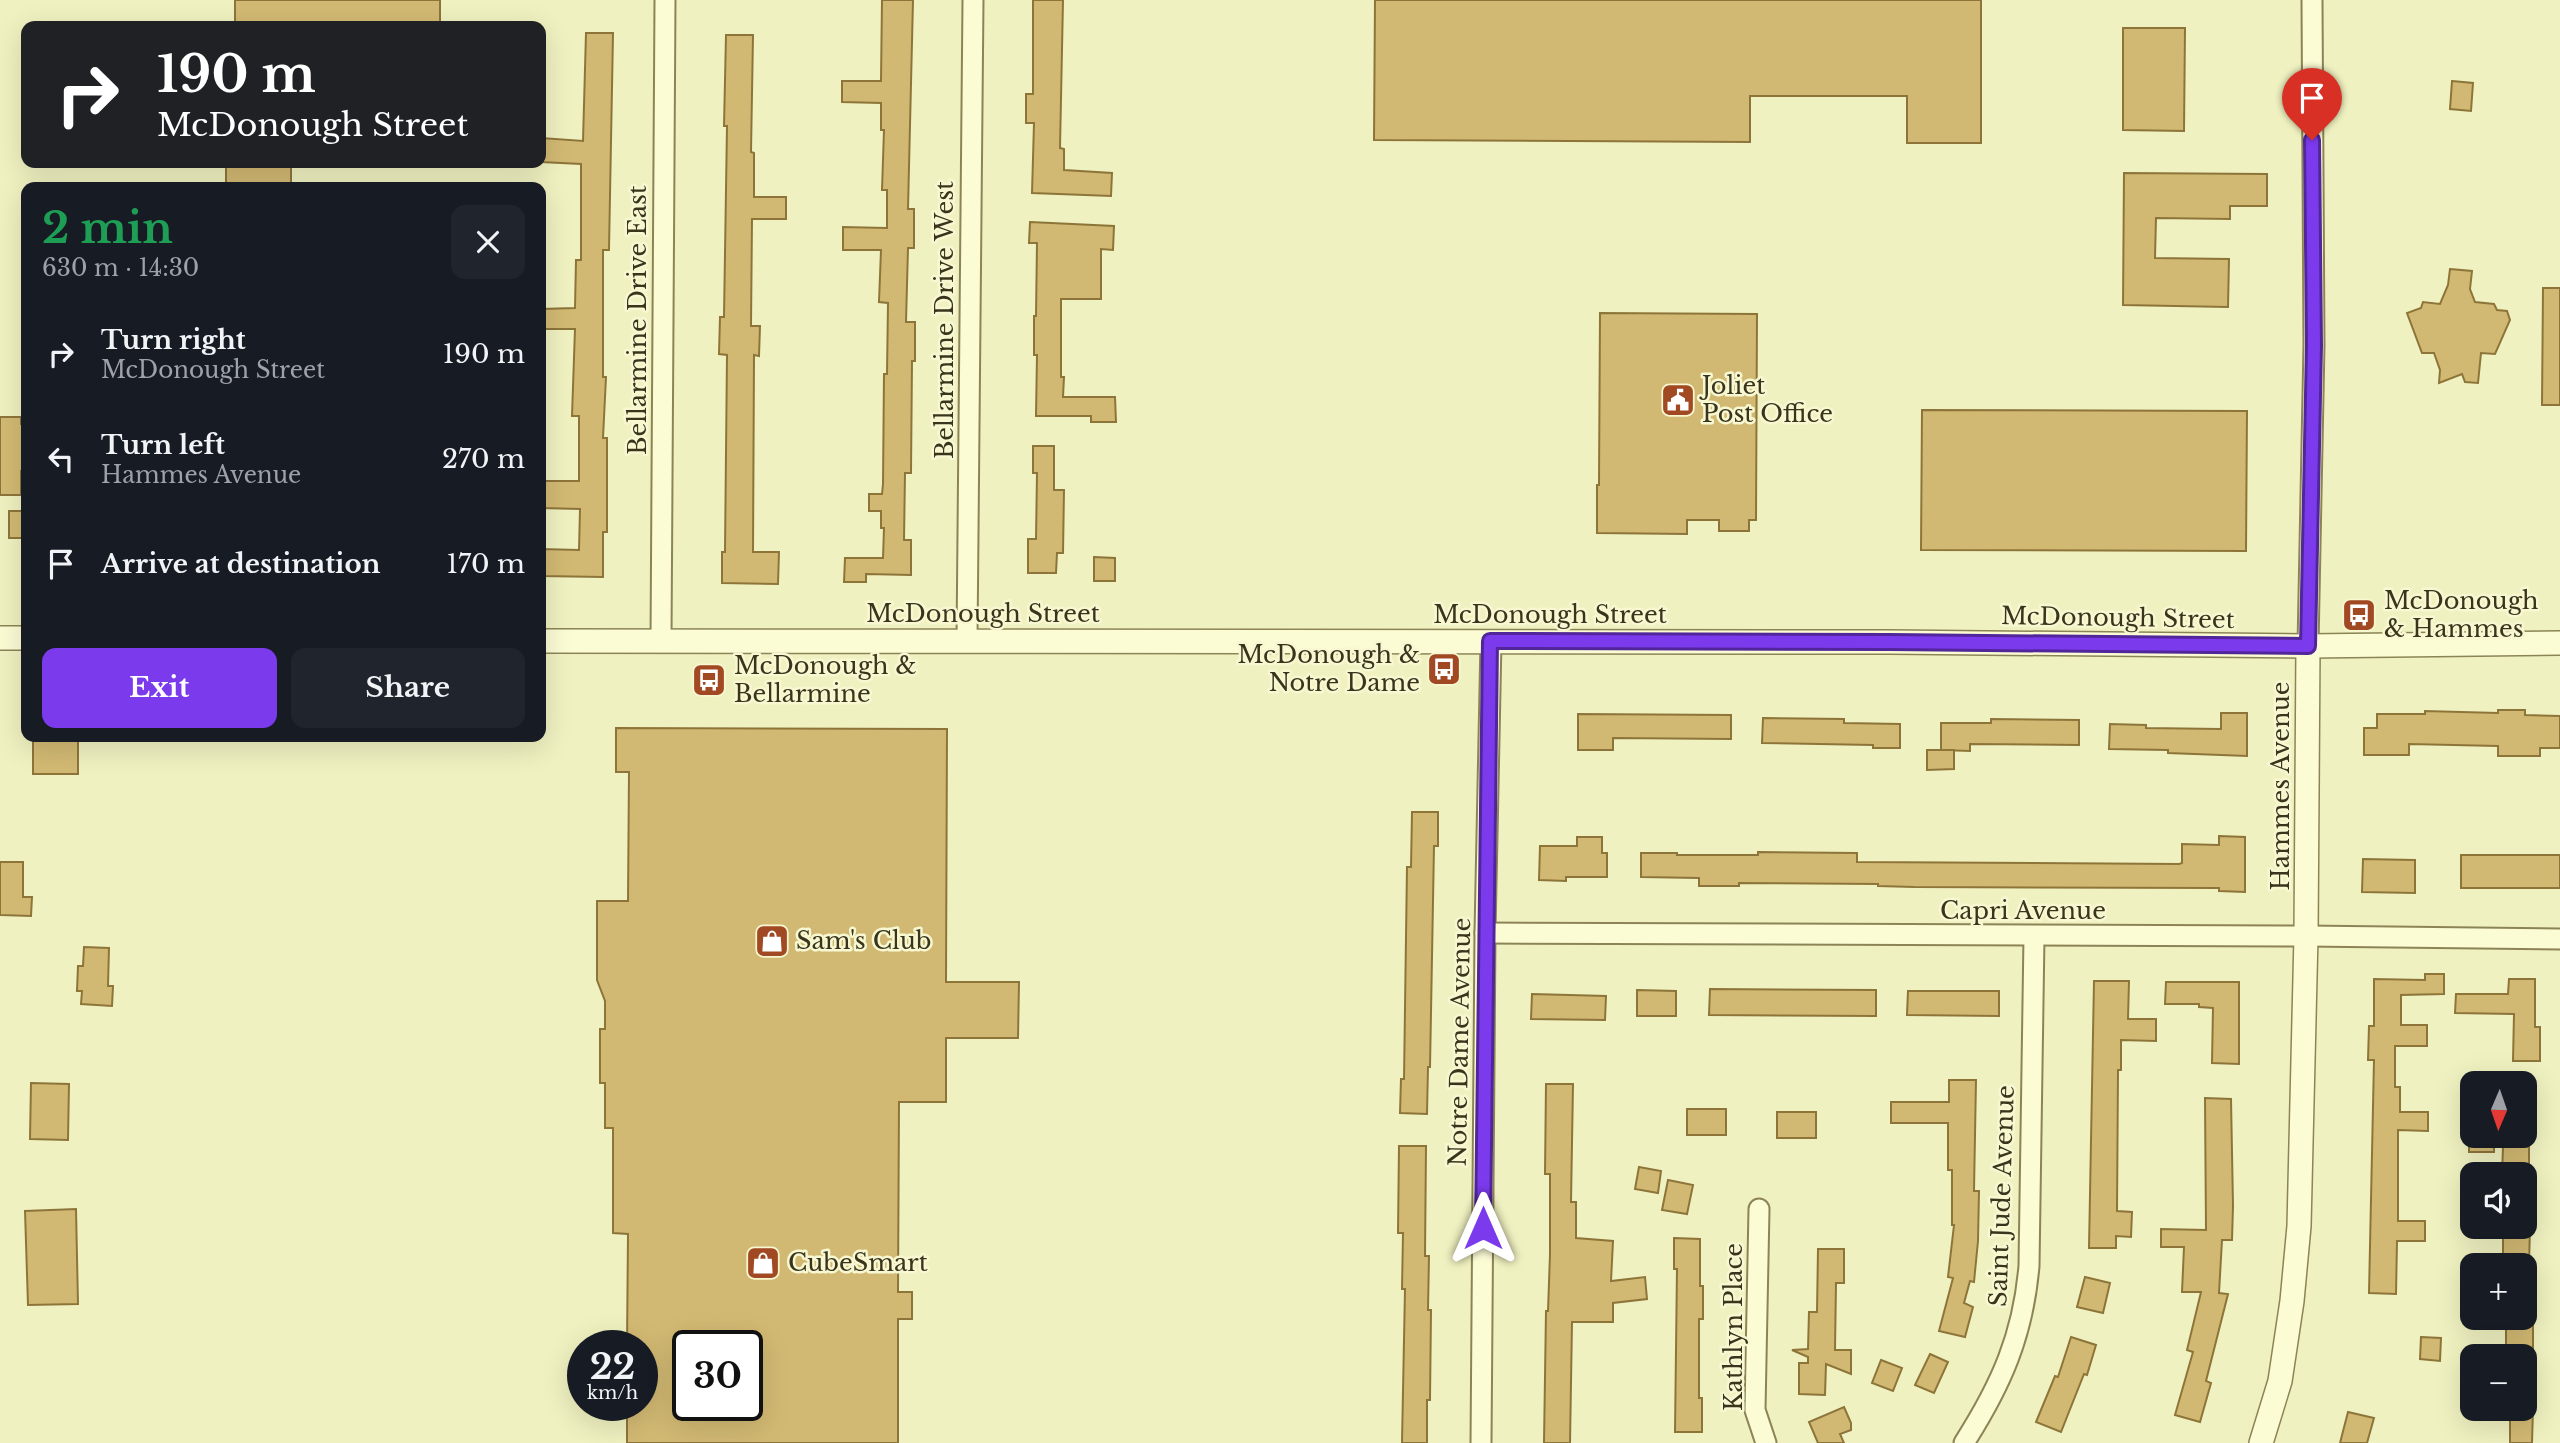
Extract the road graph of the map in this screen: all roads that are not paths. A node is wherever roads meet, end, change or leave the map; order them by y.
1 (665, 0) edge
2 (972, 0) edge
3 (2312, 0) edge
4 (0, 638) edge
5 (21, 638) edge
6 (967, 640) junction
7 (546, 641) edge
8 (661, 641) junction
9 (1490, 641) junction
10 (2560, 643) edge
11 (2308, 646) junction
12 (1485, 933) junction
13 (2034, 936) junction
14 (2306, 936) junction
15 (2560, 940) edge
16 (1759, 1209) dead end
17 (1481, 1443) edge
18 (1766, 1443) edge
19 (1964, 1443) edge
20 (2261, 1443) edge

1 - 8 street, Bellarmine Drive East
2 - 6 street, Bellarmine Drive West
3 - 11 street, Hammes Avenue
4 - 5 street
6 - 8 street, McDonough Street
6 - 9 street, McDonough Street
7 - 8 street, McDonough Street
9 - 11 street, McDonough Street
9 - 12 street, Notre Dame Avenue
10 - 11 street, McDonough Street
11 - 14 street, Hammes Avenue
12 - 13 street, Capri Avenue
12 - 17 street, Notre Dame Avenue
13 - 14 street, Capri Avenue
13 - 19 street, Saint Jude Avenue
14 - 15 street, Capri Avenue
14 - 20 street, Hammes Avenue
16 - 18 street, Kathlyn Place

